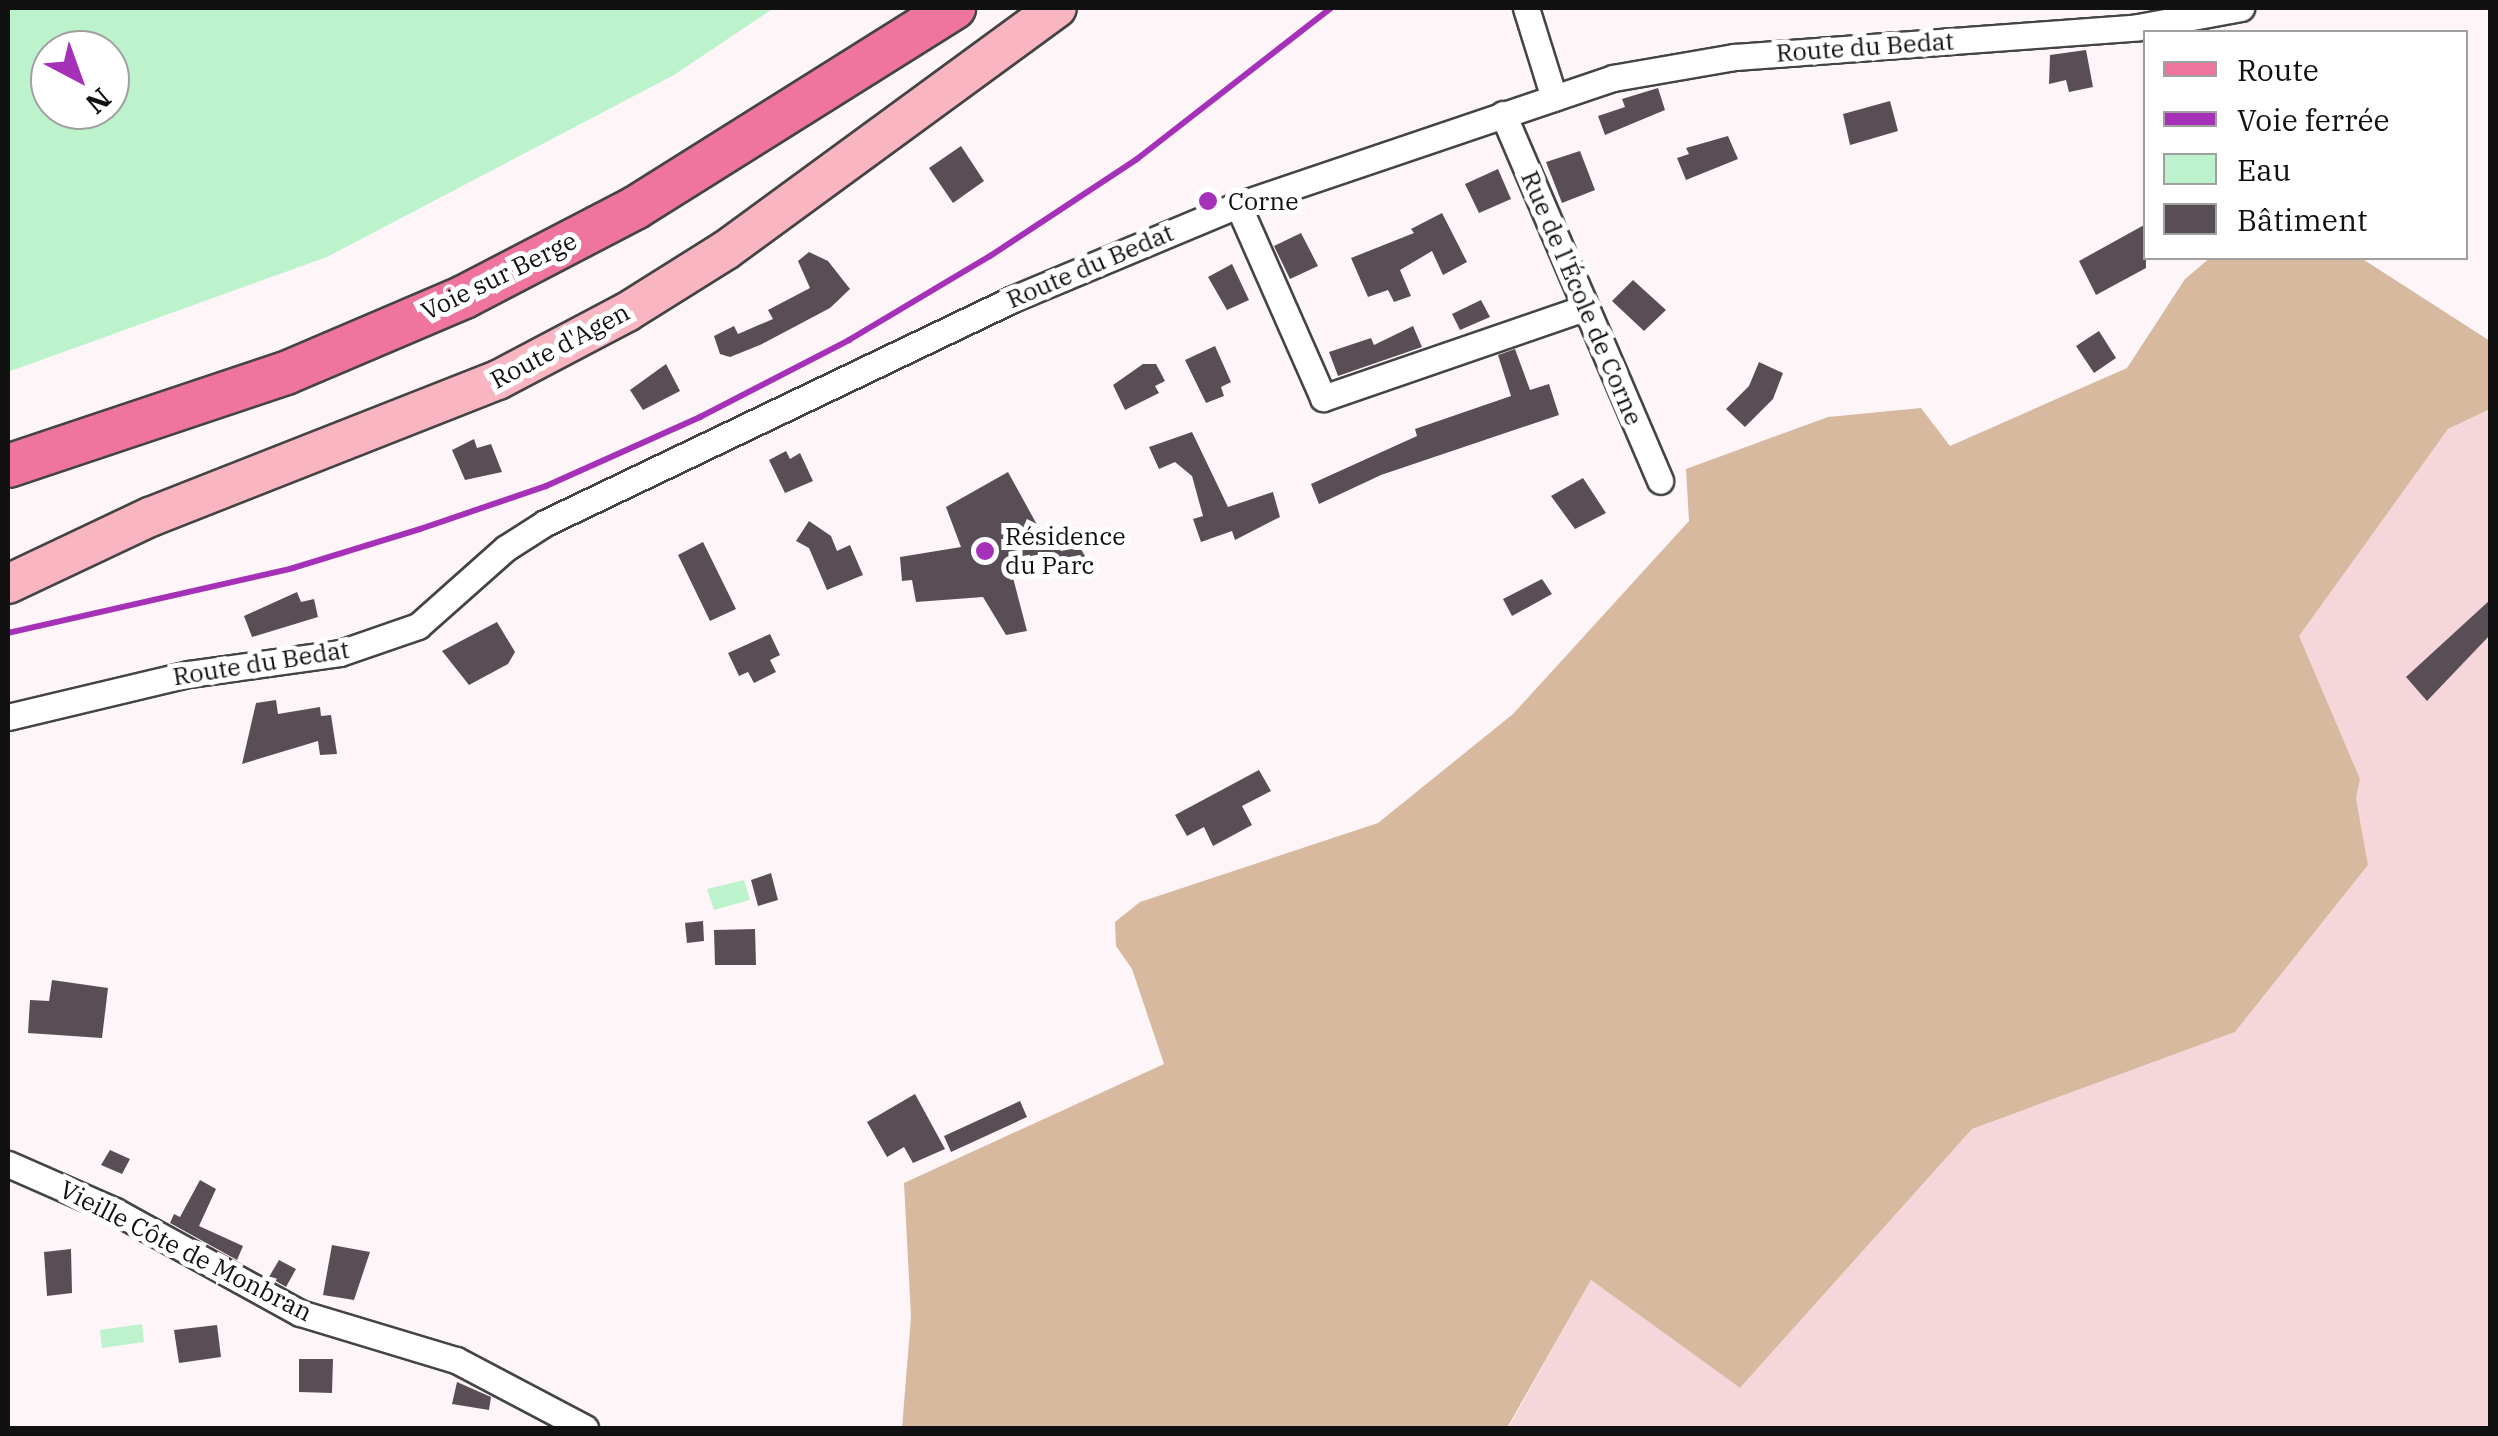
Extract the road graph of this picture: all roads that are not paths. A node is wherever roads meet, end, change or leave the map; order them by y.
1 (954, 8) edge
2 (1056, 8) edge
3 (1526, 8) edge
4 (2241, 8) edge
5 (2107, 19) edge
6 (1554, 98) junction
7 (1504, 114) junction
8 (1238, 205) junction
9 (1585, 308) junction
10 (8, 466) edge
11 (1660, 481) dead end
12 (8, 584) edge
13 (8, 717) edge
14 (8, 1164) edge
15 (585, 1428) edge

1 - 10 main road, Voie sur Berge
2 - 12 main road, Route d'Agen
3 - 6 street
4 - 5 street, Route du Bedat
5 - 6 street, Route du Bedat
6 - 7 street, Route du Bedat
7 - 8 street, Route du Bedat
7 - 9 street, Rue de l'École de Corne
8 - 9 street
8 - 13 street, Route du Bedat
9 - 11 street, Rue de l'École de Corne
14 - 15 street, Vieille Côte de Monbran

